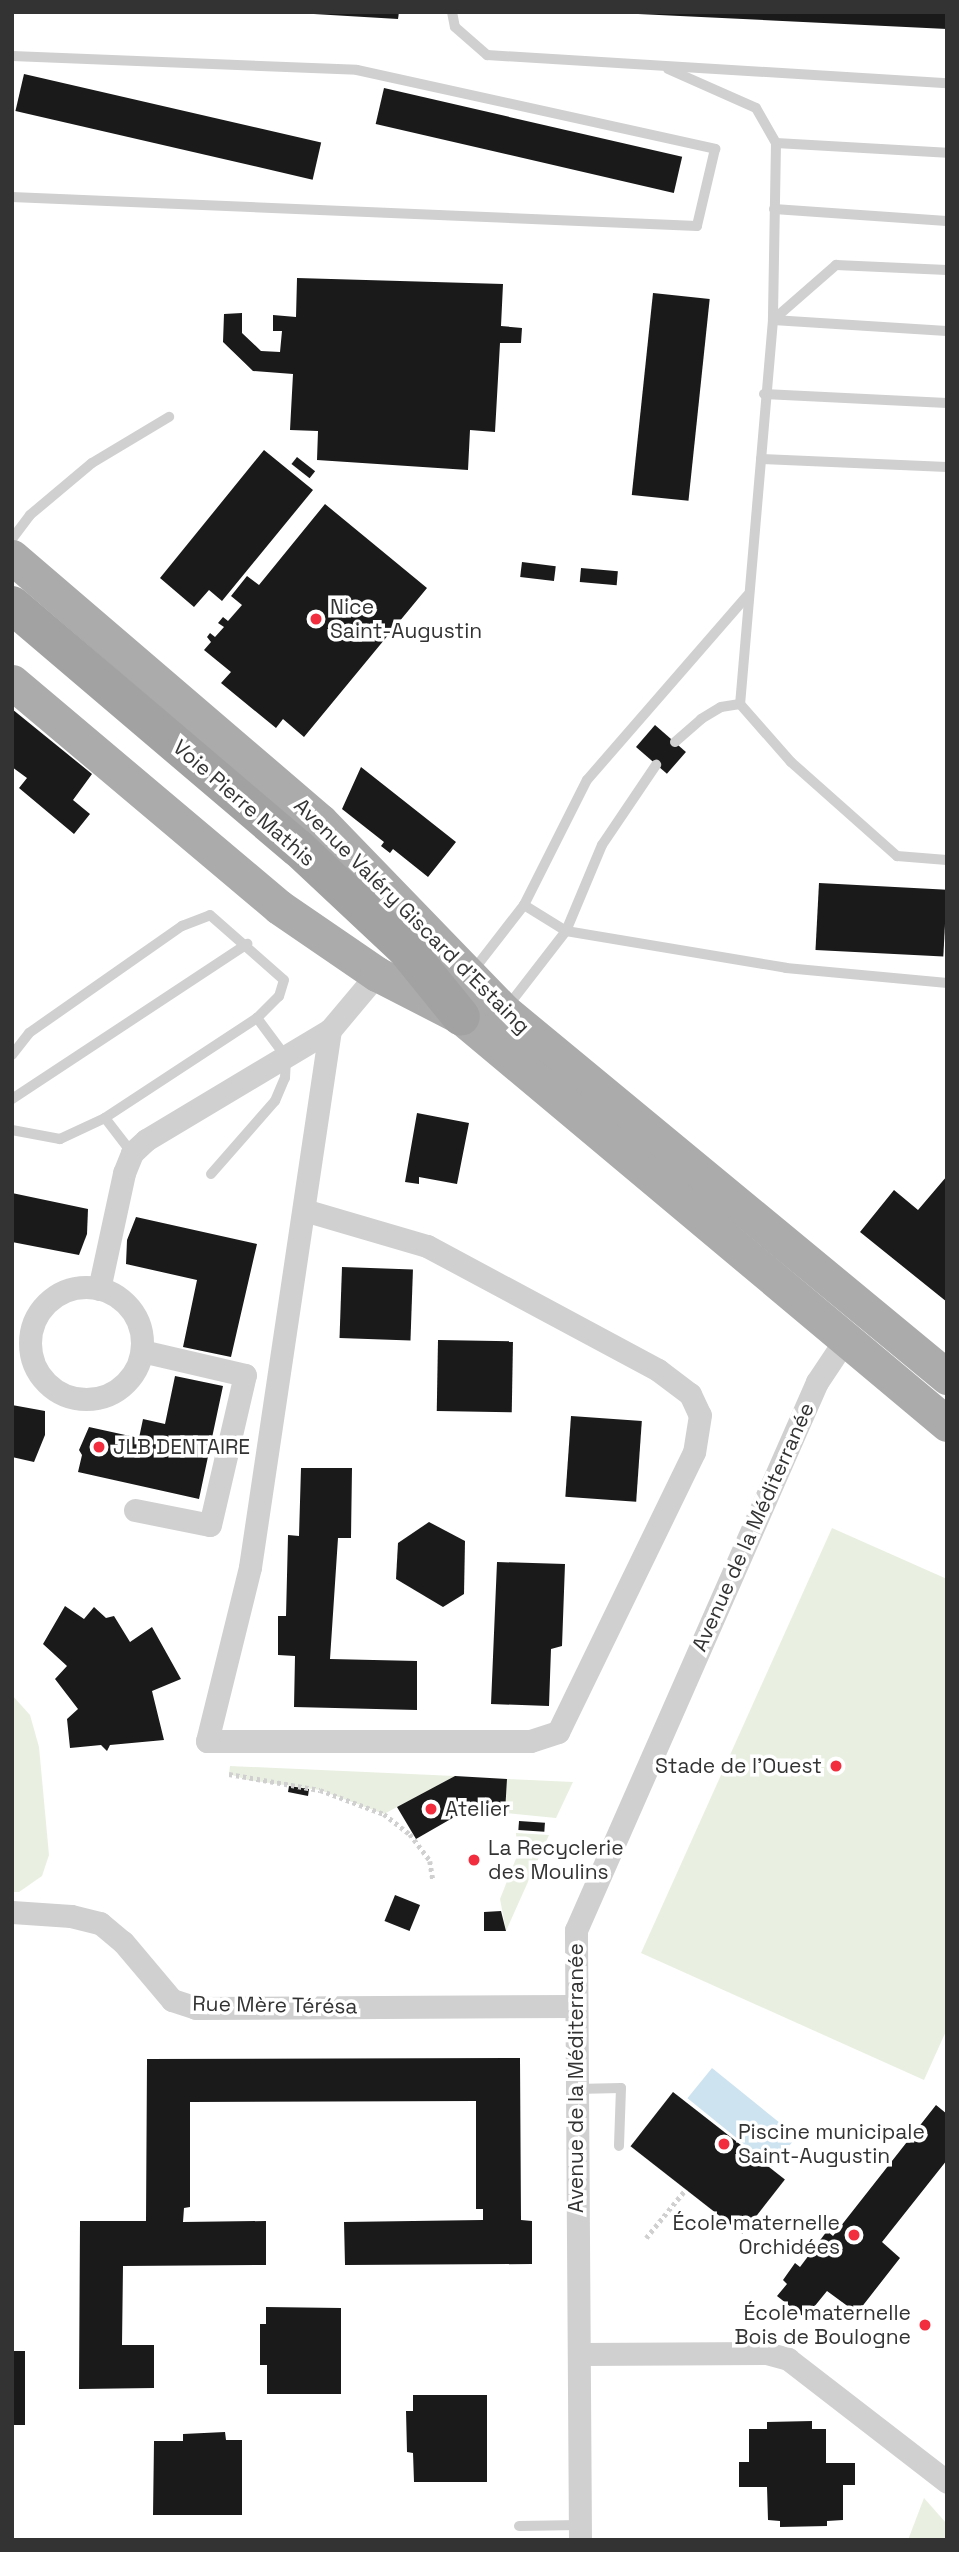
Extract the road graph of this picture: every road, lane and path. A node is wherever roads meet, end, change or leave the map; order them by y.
1 (452, 12) edge
2 (12, 55) edge
3 (668, 69) junction
4 (947, 83) edge
5 (776, 143) junction
6 (947, 153) edge
7 (12, 197) edge
8 (774, 209) junction
9 (947, 222) edge
10 (947, 270) edge
11 (773, 320) junction
12 (947, 331) edge
13 (764, 394) junction
14 (947, 403) edge
15 (169, 417) dead end
16 (761, 459) junction
17 (947, 467) edge
18 (12, 539) edge
19 (12, 557) edge
20 (748, 595) junction
21 (12, 605) edge
22 (12, 682) edge
23 (740, 704) junction
24 (675, 742) dead end
25 (656, 765) dead end
26 (947, 860) edge
27 (524, 905) junction
28 (566, 931) junction
29 (247, 944) junction
30 (377, 974) junction
31 (470, 974) junction
32 (947, 983) edge
33 (504, 1011) junction
34 (461, 1017) junction
35 (257, 1018) junction
36 (330, 1030) junction
37 (12, 1055) edge
38 (286, 1057) junction
39 (12, 1099) edge
40 (105, 1118) junction
41 (12, 1130) edge
42 (132, 1153) junction
43 (211, 1174) dead end
44 (304, 1210) junction
45 (99, 1289) junction
46 (22, 1332) edge
47 (845, 1340) junction
48 (142, 1351) junction
49 (947, 1377) edge
50 (947, 1424) edge
51 (135, 1510) dead end
52 (229, 1774) dead end
53 (433, 1879) dead end
54 (12, 1912) edge
55 (573, 2006) junction
56 (575, 2089) junction
57 (620, 2146) dead end
58 (686, 2189) dead end
59 (646, 2238) dead end
60 (580, 2354) junction
61 (947, 2482) edge
62 (519, 2526) dead end
63 (580, 2533) edge

1 - 3 lane
2 - 7 lane
3 - 4 lane
3 - 5 lane
5 - 6 lane
5 - 8 lane
8 - 9 lane
8 - 11 lane
10 - 11 lane
11 - 12 lane
11 - 13 lane
13 - 14 lane
13 - 16 lane
15 - 18 lane
16 - 17 lane
16 - 20 lane
19 - 31 main road, Avenue Valéry Giscard d'Estaing
20 - 23 lane
20 - 27 lane
21 - 34 highway, Voie Pierre Mathis
22 - 30 main road, Avenue Valéry Giscard d'Estaing
23 - 24 lane
23 - 26 lane
25 - 28 lane
27 - 28 lane
27 - 31 lane
28 - 32 lane
28 - 33 lane
29 - 35 lane
29 - 37 lane
29 - 39 lane
30 - 34 main road, Avenue Valéry Giscard d'Estaing
30 - 36 street
31 - 33 main road, Avenue Valéry Giscard d'Estaing
33 - 49 main road, Avenue Valéry Giscard d'Estaing
34 - 47 main road, Avenue Valéry Giscard d'Estaing
35 - 38 lane
35 - 40 lane
36 - 38 street
36 - 44 street
38 - 42 street
38 - 43 lane
40 - 41 lane
40 - 42 lane
42 - 45 street
44 - 44 street
45 - 46 street
45 - 48 street
46 - 48 street
47 - 50 main road, Avenue Valéry Giscard d'Estaing
47 - 55 street, Avenue de la Méditerranée
48 - 51 street
52 - 53 path
54 - 55 street, Rue Mère Térésa
55 - 56 street, Avenue de la Méditerranée
56 - 57 lane
56 - 60 street, Avenue de la Méditerranée
58 - 59 path
60 - 61 street
60 - 63 street, Avenue de la Méditerranée
62 - 63 lane

